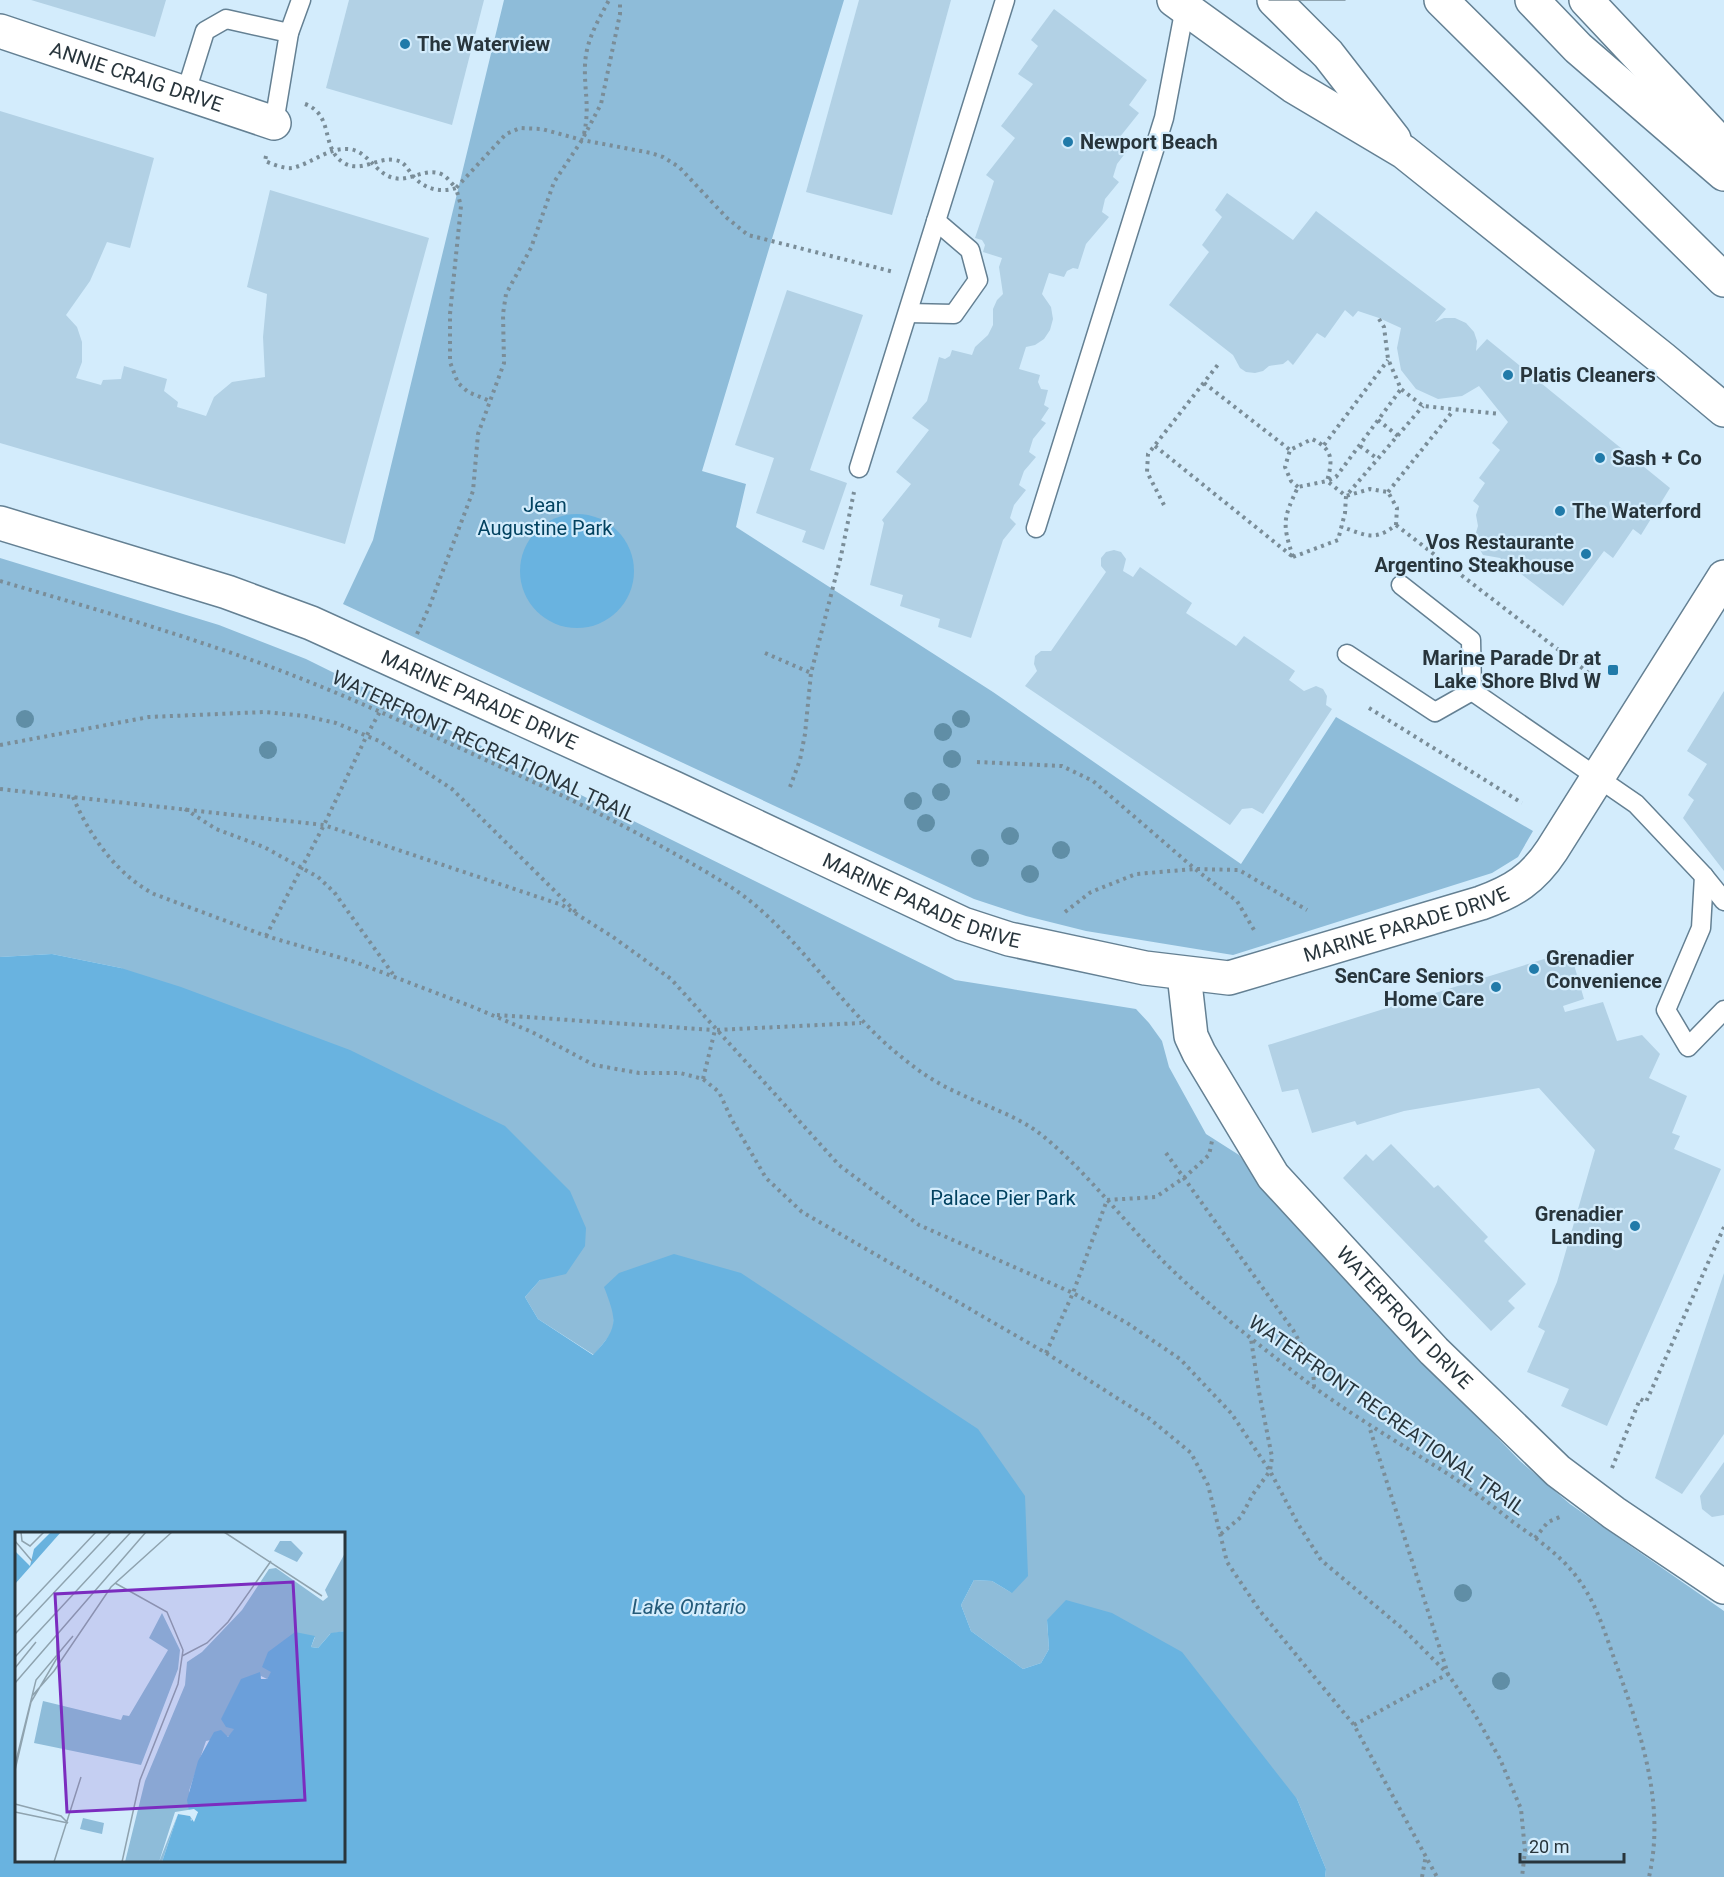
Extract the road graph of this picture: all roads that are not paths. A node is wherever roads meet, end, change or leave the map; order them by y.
1 (301, 0) edge
2 (1005, 0) edge
3 (1274, 0) edge
4 (1441, 0) edge
5 (1532, 0) edge
6 (1586, 0) edge
7 (1182, 2) edge
8 (0, 31) edge
9 (289, 33) junction
10 (185, 95) junction
11 (277, 109) joint
12 (1724, 147) edge
13 (1404, 152) junction
14 (1724, 174) edge
15 (936, 221) junction
16 (1724, 280) edge
17 (908, 313) junction
18 (1724, 410) edge
19 (860, 468) road end
20 (0, 523) edge
21 (1036, 528) dead end
22 (1724, 577) edge
23 (1401, 585) dead end
24 (1347, 654) dead end
25 (1472, 691) junction
26 (1597, 778) junction
27 (1704, 876) junction
28 (1724, 901) edge
29 (1184, 974) junction
30 (1724, 1010) edge
31 (1724, 1587) edge

1 - 9 lane
2 - 15 lane
3 - 13 main road
4 - 16 main road
5 - 14 main road
6 - 12 main road
7 - 13 main road
7 - 21 lane
8 - 10 main road, ANNIE CRAIG DRIVE
9 - 10 lane
9 - 11 lane
10 - 11 main road, ANNIE CRAIG DRIVE
13 - 18 main road
15 - 17 lane
15 - 17 lane
17 - 19 lane
20 - 29 main road, MARINE PARADE DRIVE
22 - 26 main road, MARINE PARADE DRIVE
23 - 25 lane
24 - 25 lane
25 - 26 lane
26 - 27 lane
26 - 29 main road, MARINE PARADE DRIVE
27 - 28 lane
27 - 30 lane
29 - 31 main road, WATERFRONT DRIVE

